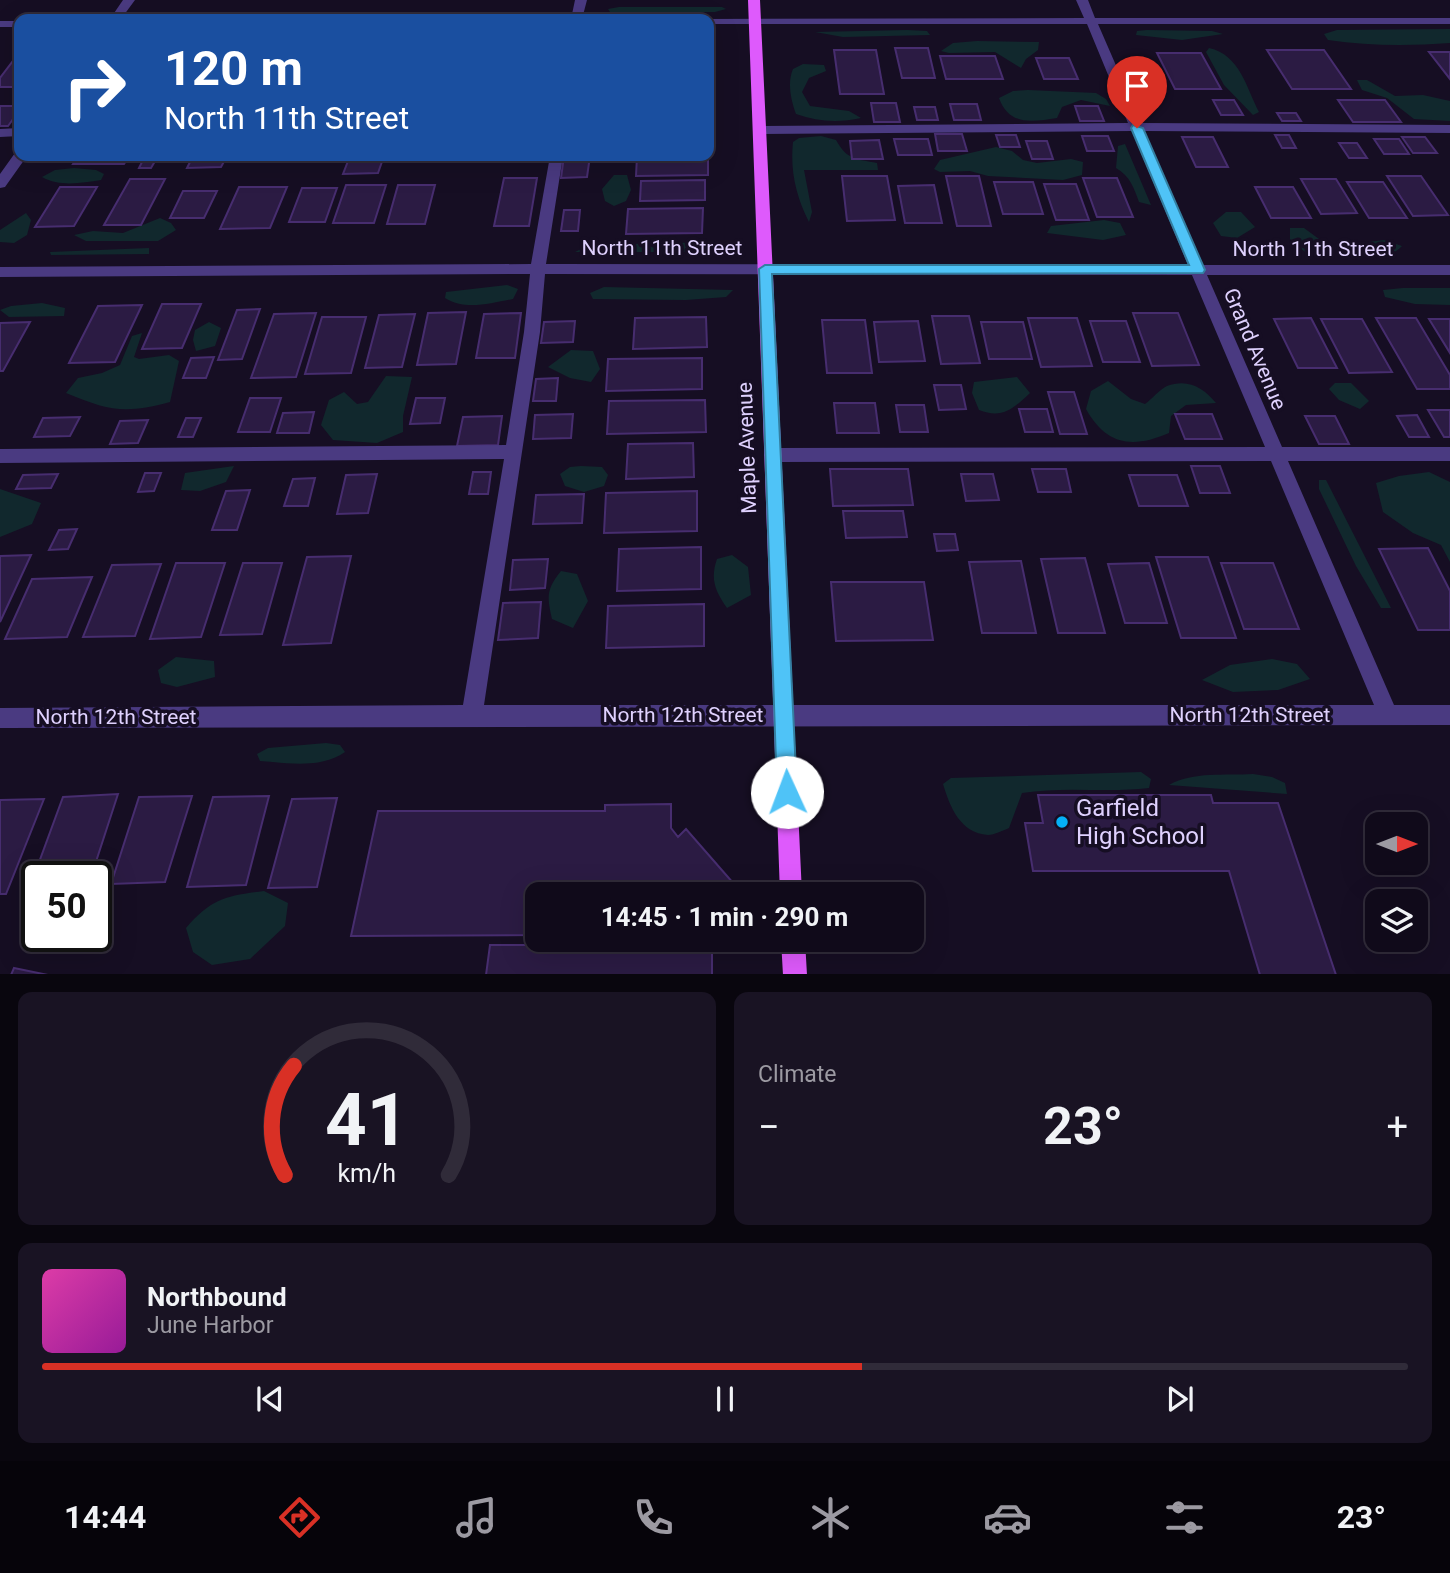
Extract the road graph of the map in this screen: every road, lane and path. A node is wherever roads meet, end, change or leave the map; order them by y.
1 (754, 0) edge
2 (1082, 0) edge
3 (714, 21) edge
4 (755, 21) junction
5 (1091, 21) junction
6 (1450, 21) edge
7 (1137, 128) junction
8 (1450, 129) edge
9 (760, 131) junction
10 (16, 161) edge
11 (555, 161) edge
12 (0, 184) edge
13 (539, 269) junction
14 (765, 269) junction
15 (1198, 270) junction
16 (1450, 270) edge
17 (0, 272) edge
18 (512, 452) junction
19 (1277, 454) junction
20 (1450, 454) edge
21 (773, 455) junction
22 (0, 456) edge
23 (472, 715) junction
24 (784, 715) junction
25 (1388, 715) junction
26 (1450, 715) edge
27 (0, 718) edge
28 (791, 882) edge
29 (794, 952) edge
30 (795, 974) edge

1 - 4 main road, Maple Avenue
2 - 5 street, Grand Avenue
3 - 4 street
4 - 5 street
4 - 9 main road, Maple Avenue
5 - 6 street
5 - 7 street, Grand Avenue
7 - 8 street
7 - 9 street
7 - 15 street, Grand Avenue
9 - 14 main road, Maple Avenue
10 - 12 street
11 - 13 street
13 - 14 street, North 11th Street
13 - 17 street, North 11th Street
13 - 18 street
14 - 15 street, North 11th Street
14 - 21 main road, Maple Avenue
15 - 16 street, North 11th Street
15 - 19 street, Grand Avenue
18 - 22 street
18 - 23 street
19 - 20 street
19 - 21 street
19 - 25 street, Grand Avenue
21 - 24 main road, Maple Avenue
23 - 24 street, North 12th Street
23 - 27 street, North 12th Street
24 - 25 street, North 12th Street
24 - 28 main road, Maple Avenue
25 - 26 street, North 12th Street
29 - 30 main road

